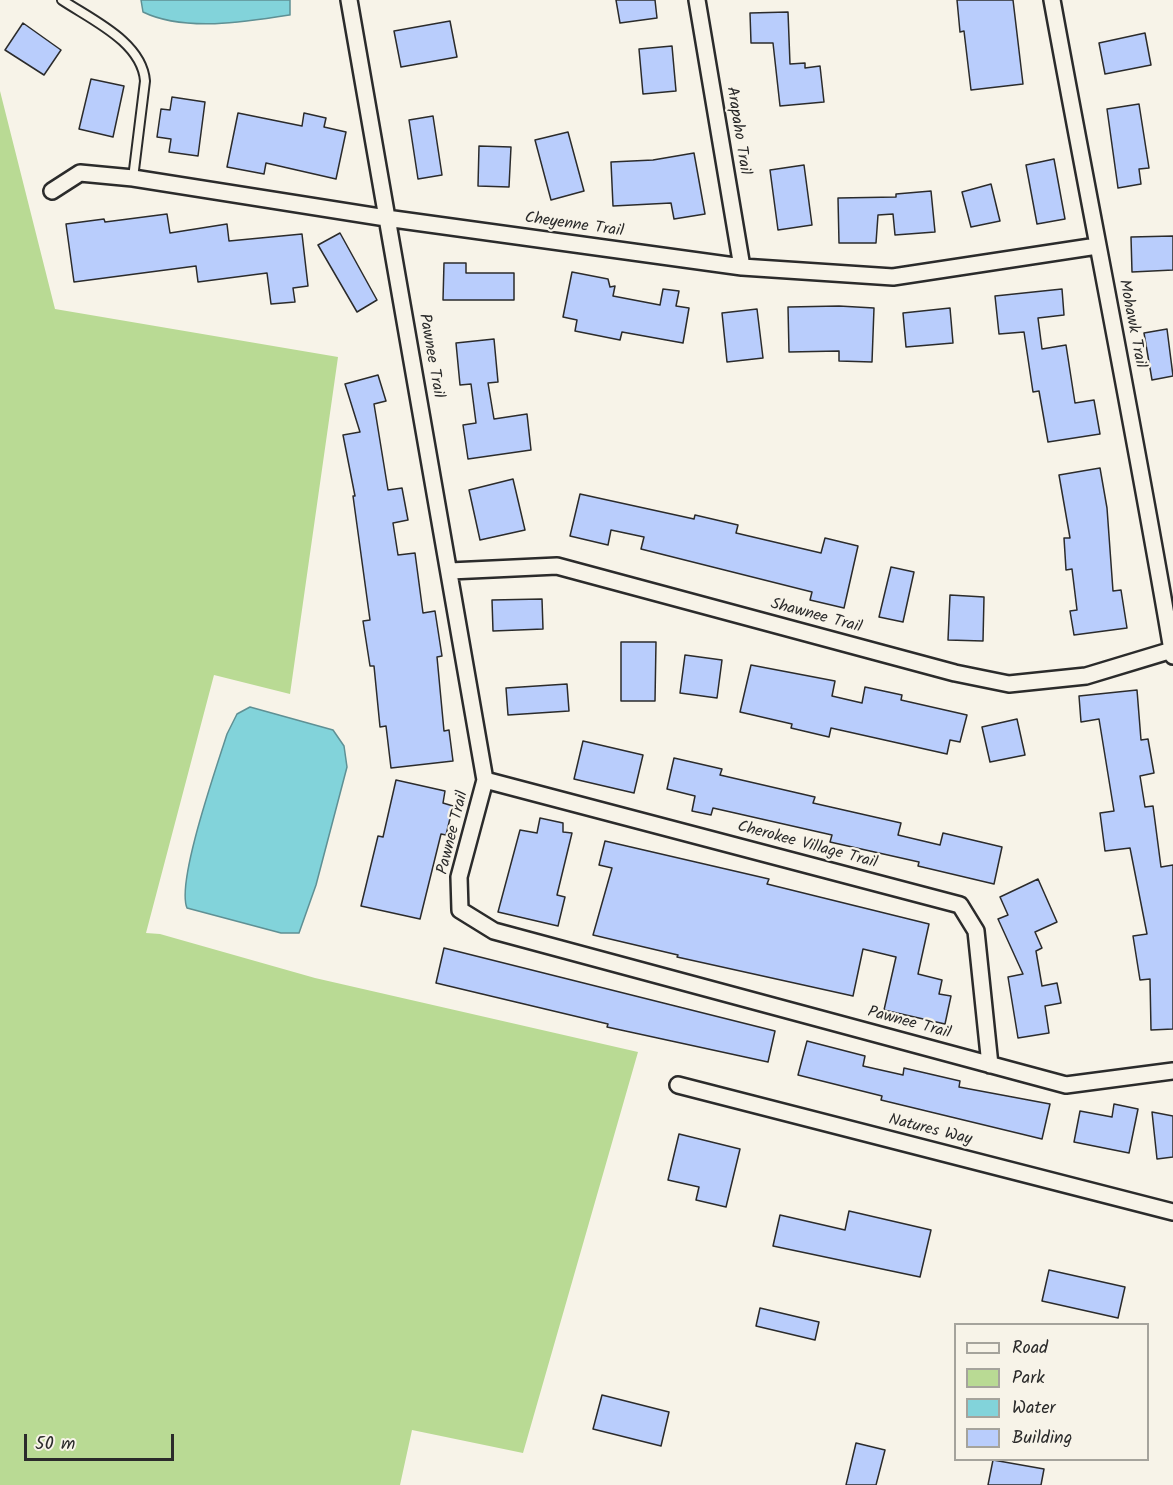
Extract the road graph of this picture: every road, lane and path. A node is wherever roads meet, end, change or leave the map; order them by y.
1 (62, 0) edge
2 (349, 0) edge
3 (697, 0) edge
4 (1053, 0) edge
5 (133, 178) junction
6 (52, 191) dead end
7 (386, 218) junction
8 (1097, 246) junction
9 (742, 267) junction
10 (450, 572) junction
11 (1172, 653) edge
12 (485, 780) junction
13 (990, 1065) junction
14 (1173, 1071) edge
15 (678, 1085) dead end
16 (1173, 1212) edge

1 - 5 lane
2 - 7 street, Pawnee Trail
3 - 9 street, Arapaho Trail
4 - 8 street, Mohawk Trail
5 - 6 street, Cheyenne Trail
5 - 7 street, Cheyenne Trail
7 - 9 street, Cheyenne Trail
7 - 10 street, Pawnee Trail
8 - 9 street, Cheyenne Trail
8 - 11 street, Mohawk Trail
10 - 11 street, Shawnee Trail
10 - 12 street, Pawnee Trail
12 - 13 street, Cherokee Village Trail
12 - 13 street, Pawnee Trail
13 - 14 street, Pawnee Trail
15 - 16 street, Natures Way

